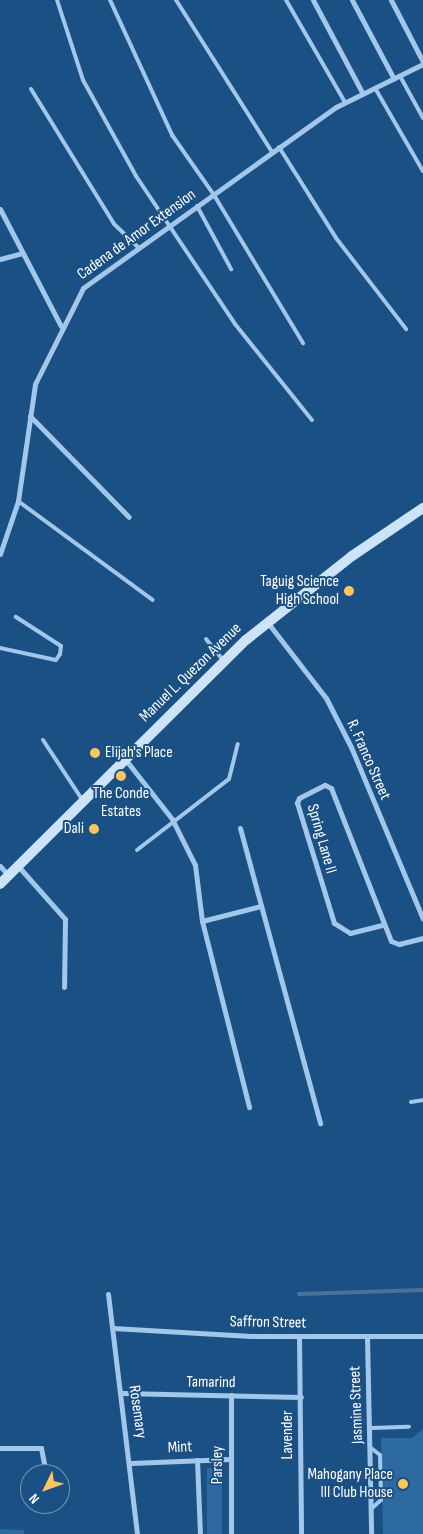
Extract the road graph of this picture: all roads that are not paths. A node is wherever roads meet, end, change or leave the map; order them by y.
1 (58, 0) edge
2 (110, 0) edge
3 (176, 0) edge
4 (286, 0) edge
5 (313, 0) edge
6 (352, 0) edge
7 (391, 0) edge
8 (423, 63) edge
9 (400, 76) junction
10 (394, 79) junction
11 (375, 88) junction
12 (31, 89) dead end
13 (363, 94) junction
14 (345, 102) junction
15 (423, 118) edge
16 (278, 147) junction
17 (272, 152) junction
18 (423, 171) edge
19 (214, 195) junction
20 (198, 206) junction
21 (0, 210) edge
22 (172, 224) junction
23 (139, 248) junction
24 (22, 253) junction
25 (0, 259) edge
26 (231, 269) dead end
27 (61, 326) junction
28 (406, 329) dead end
29 (303, 343) dead end
30 (30, 416) junction
31 (312, 420) dead end
32 (18, 501) junction
33 (423, 508) edge
34 (129, 517) dead end
35 (0, 554) edge
36 (153, 600) dead end
37 (16, 617) dead end
38 (268, 622) junction
39 (206, 639) dead end
40 (0, 648) edge
41 (223, 660) junction
42 (42, 740) dead end
43 (238, 744) dead end
44 (125, 758) junction
45 (82, 801) junction
46 (172, 819) junction
47 (240, 828) dead end
48 (137, 850) dead end
49 (0, 866) edge
50 (18, 866) junction
51 (8, 875) junction
52 (0, 884) edge
53 (261, 906) junction
54 (423, 920) edge
55 (202, 921) junction
56 (382, 925) junction
57 (423, 938) edge
58 (64, 987) dead end
59 (423, 1100) edge
60 (412, 1102) dead end
61 (249, 1107) dead end
62 (320, 1123) dead end
63 (108, 1294) dead end
64 (113, 1328) junction
65 (299, 1336) junction
66 (367, 1336) junction
67 (423, 1336) edge
68 (122, 1393) junction
69 (231, 1396) junction
70 (301, 1397) junction
71 (371, 1428) junction
72 (409, 1428) dead end
73 (0, 1448) edge
74 (371, 1448) junction
75 (230, 1459) junction
76 (197, 1460) junction
77 (131, 1463) junction
78 (44, 1464) edge
79 (371, 1509) junction
80 (136, 1534) edge
81 (200, 1534) edge
82 (231, 1534) edge
83 (301, 1534) edge
84 (371, 1534) edge

1 - 22 lane
2 - 19 lane
3 - 17 lane
4 - 14 lane
5 - 13 street
6 - 10 street
7 - 8 street
8 - 9 street, Cadena de Amor Extension
9 - 10 street, Cadena de Amor Extension
9 - 15 lane
10 - 11 street, Cadena de Amor Extension
11 - 13 street, Cadena de Amor Extension
11 - 18 lane
12 - 23 lane
13 - 14 street, Cadena de Amor Extension
14 - 16 street, Cadena de Amor Extension
16 - 17 street, Cadena de Amor Extension
16 - 28 lane
17 - 19 street, Cadena de Amor Extension
19 - 20 street, Cadena de Amor Extension
19 - 29 lane
20 - 22 street, Cadena de Amor Extension
20 - 26 lane
21 - 24 street
22 - 23 street, Cadena de Amor Extension
22 - 31 lane
23 - 27 street, Cadena de Amor Extension
24 - 25 street
24 - 27 street
27 - 30 street, Cadena de Amor Extension
30 - 32 street, Cadena de Amor Extension
30 - 34 street
32 - 35 street, Cadena de Amor Extension
32 - 36 lane
33 - 38 main road, Manuel L. Quezon Avenue
37 - 40 lane
38 - 41 main road, Manuel L. Quezon Avenue
38 - 54 street, R. Franco Street
39 - 41 lane
41 - 44 main road, Manuel L. Quezon Avenue
42 - 45 lane
43 - 46 lane
44 - 45 main road, Manuel L. Quezon Avenue
44 - 46 street
45 - 50 main road, Manuel L. Quezon Avenue
46 - 48 lane
46 - 55 street
47 - 53 street
49 - 51 street
50 - 51 main road, Manuel L. Quezon Avenue
50 - 58 street
51 - 52 main road, Manuel L. Quezon Avenue
53 - 55 street
53 - 62 street
55 - 61 street
56 - 56 street, Spring Lane II
56 - 57 street, Spring Lane II
59 - 60 lane
63 - 64 street, Rosemary
64 - 65 street, Saffron Street
64 - 68 street, Rosemary
65 - 66 street, Saffron Street
65 - 70 street, Lavender
66 - 67 street, Saffron Street
66 - 71 street, Jasmine Street
68 - 69 street, Tamarind
68 - 77 street, Rosemary
69 - 70 street, Tamarind
69 - 75 street, Parsley
70 - 83 street, Lavender
71 - 72 lane
71 - 74 street, Jasmine Street
73 - 78 street
74 - 79 street, Jasmine Street
74 - 79 lane
75 - 76 street, Mint
75 - 82 street, Parsley
76 - 77 street, Mint
76 - 81 street
77 - 80 street, Rosemary
79 - 84 street, Jasmine Street

